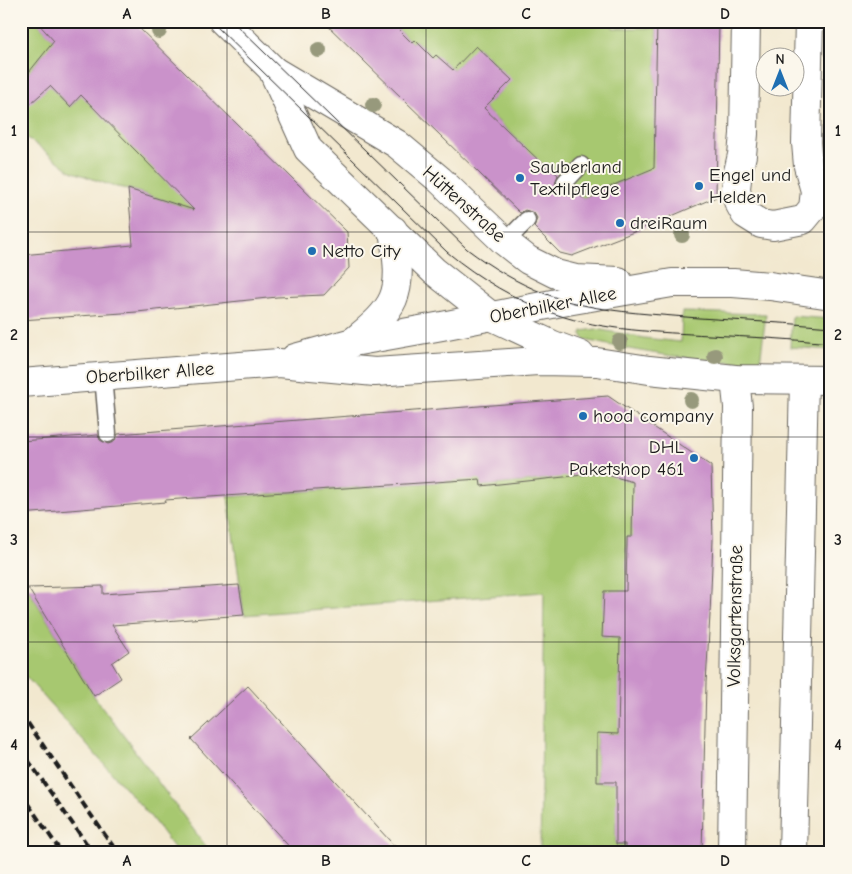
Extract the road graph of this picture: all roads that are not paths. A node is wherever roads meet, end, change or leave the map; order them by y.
1 (222, 21) edge
2 (746, 21) edge
3 (809, 21) edge
4 (274, 71) junction
5 (581, 165) dead end
6 (565, 182) dead end
7 (527, 220) dead end
8 (393, 230) junction
9 (505, 242) junction
10 (672, 284) junction
11 (831, 294) edge
12 (491, 316) junction
13 (353, 342) junction
14 (597, 362) junction
15 (279, 363) junction
16 (103, 376) junction
17 (735, 379) junction
18 (804, 380) junction
19 (831, 380) edge
20 (21, 383) edge
21 (108, 434) dead end
22 (732, 853) edge
23 (793, 853) edge

1 - 4 main road, Hüttenstraße
2 - 3 main road
4 - 8 main road, Hüttenstraße
4 - 9 main road, Hüttenstraße
5 - 6 lane
7 - 9 lane
8 - 12 main road, Hüttenstraße
8 - 13 main road
9 - 10 main road, Hüttenstraße
10 - 11 main road, Oberbilker Allee
10 - 12 main road, Oberbilker Allee
12 - 13 main road, Oberbilker Allee
12 - 14 main road, Hüttenstraße
13 - 15 main road, Oberbilker Allee
14 - 15 main road, Oberbilker Allee
14 - 17 main road, Oberbilker Allee
15 - 16 main road, Oberbilker Allee
16 - 20 main road, Oberbilker Allee
16 - 21 lane
17 - 18 main road, Oberbilker Allee
17 - 22 main road, Volksgartenstraße
18 - 19 main road, Oberbilker Allee
18 - 23 main road

